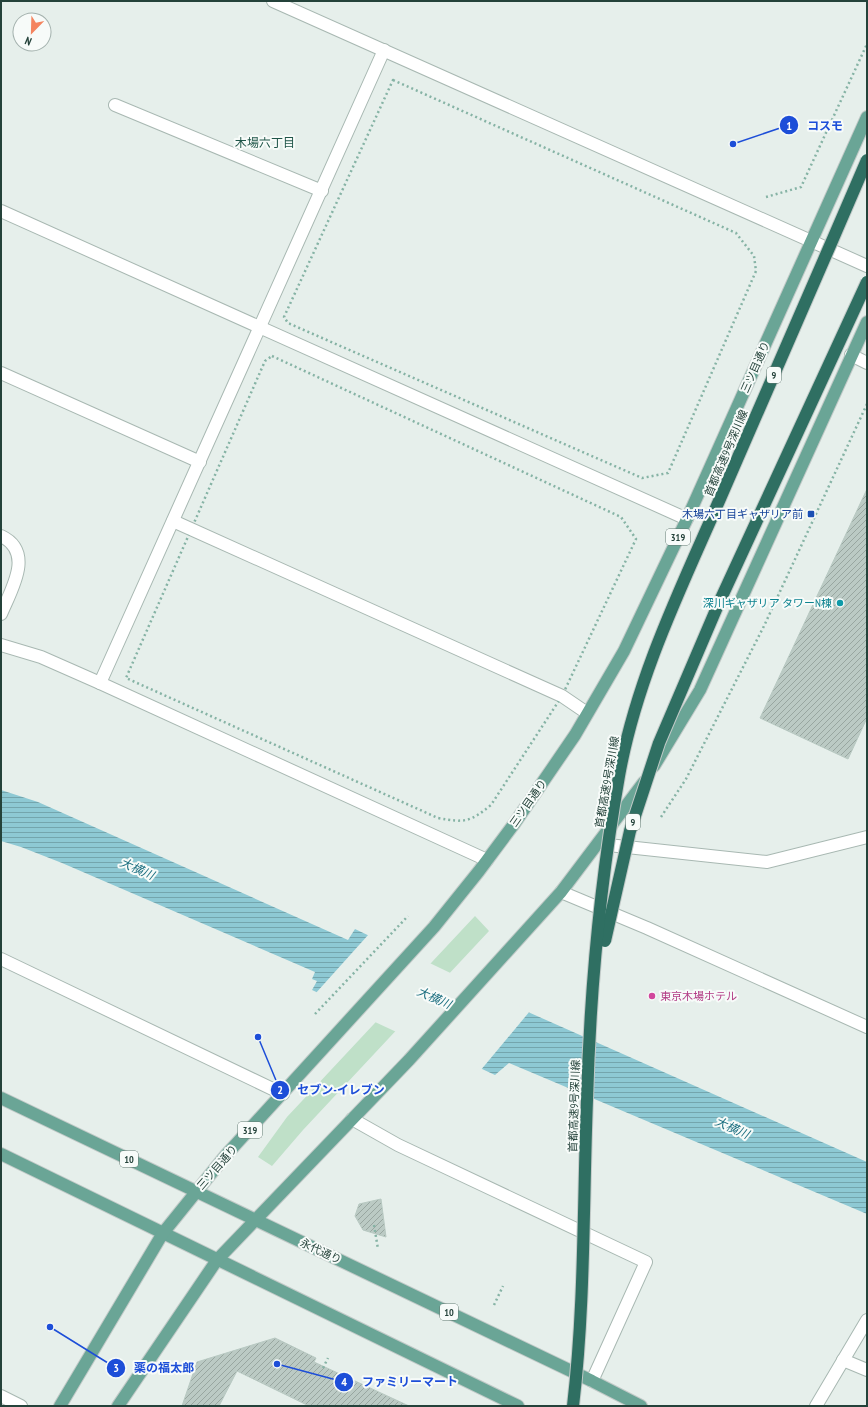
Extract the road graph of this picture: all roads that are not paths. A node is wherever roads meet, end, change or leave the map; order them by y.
1 (273, 1) edge
2 (384, 50) junction
3 (114, 105) dead end
4 (867, 117) edge
5 (867, 160) edge
6 (322, 191) junction
7 (1, 211) edge
8 (812, 241) junction
9 (867, 266) edge
10 (867, 282) edge
11 (867, 322) edge
12 (262, 327) junction
13 (851, 355) junction
14 (867, 363) edge
15 (1, 373) edge
16 (200, 462) junction
17 (687, 519) junction
18 (174, 521) junction
19 (1, 536) edge
20 (1, 614) edge
21 (1, 645) edge
22 (100, 683) junction
23 (587, 713) junction
24 (867, 837) edge
25 (598, 844) junction
26 (487, 860) junction
27 (561, 892) junction
28 (1, 959) edge
29 (867, 1027) edge
30 (283, 1094) junction
31 (1, 1098) edge
32 (352, 1119) junction
33 (1, 1154) edge
34 (196, 1191) junction
35 (255, 1221) junction
36 (164, 1233) junction
37 (217, 1260) junction
38 (867, 1320) edge
39 (843, 1360) junction
40 (867, 1370) edge
41 (592, 1381) junction
42 (1, 1396) edge
43 (21, 1406) edge
44 (60, 1406) edge
45 (118, 1406) edge
46 (518, 1406) edge
47 (573, 1406) edge
48 (576, 1406) edge
49 (641, 1406) edge
50 (816, 1406) edge

1 - 2 street
2 - 6 street
2 - 8 street
3 - 6 street
4 - 8 main road, 三ツ目通り / 319
5 - 47 highway, 首都高速9号深川線 / 9, bridge
6 - 12 street
7 - 12 street
8 - 9 street
8 - 17 main road, 三ツ目通り / 319
10 - 48 highway, 首都高速9号深川線 / 9, bridge
11 - 13 main road
12 - 16 street
12 - 17 street
13 - 14 street
13 - 25 main road
15 - 16 street
16 - 18 street
17 - 23 main road, 三ツ目通り / 319
18 - 22 street
18 - 23 street
19 - 20 street
21 - 22 street
22 - 26 street
23 - 26 main road, 三ツ目通り / 319
24 - 25 street
25 - 27 main road
26 - 30 main road, 三ツ目通り / 319
27 - 29 street
27 - 32 main road
28 - 30 street
30 - 34 main road, 三ツ目通り / 319
31 - 34 main road, 永代通り / 10
32 - 35 main road
32 - 41 street
33 - 36 main road
34 - 35 main road, 永代通り / 10
34 - 36 main road, 三ツ目通り / 319
35 - 37 main road
35 - 41 main road, 永代通り / 10
36 - 37 main road
36 - 44 main road, 三ツ目通り / 319
37 - 45 main road
37 - 46 main road
38 - 39 street
39 - 40 street
39 - 50 street
41 - 49 main road, 永代通り / 10
42 - 43 street

